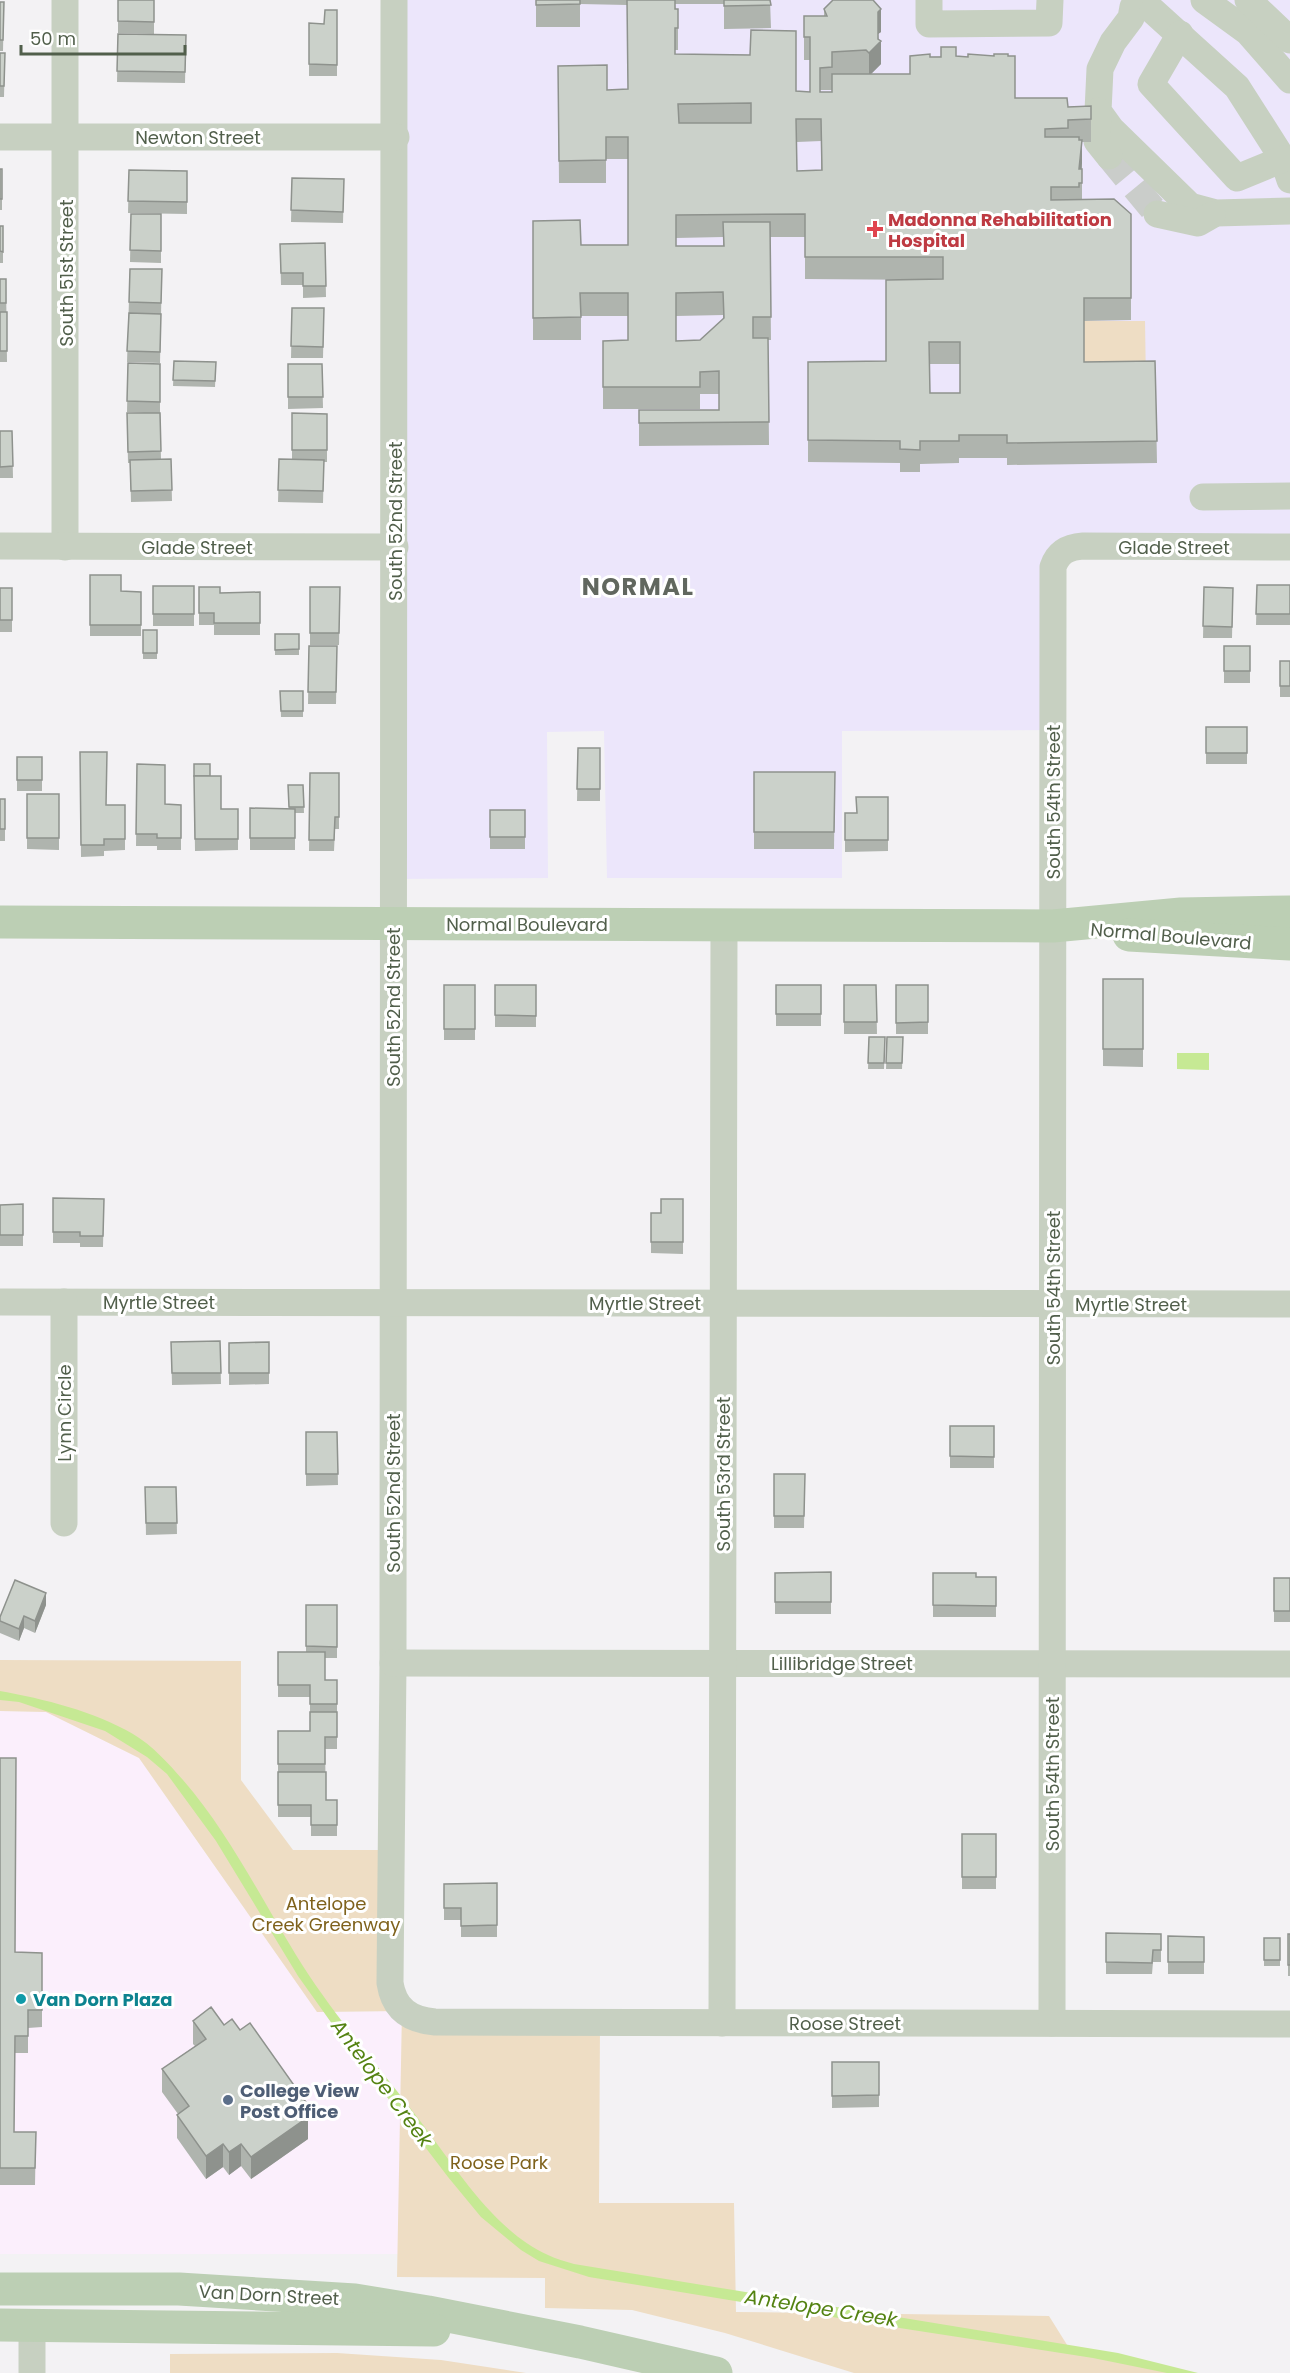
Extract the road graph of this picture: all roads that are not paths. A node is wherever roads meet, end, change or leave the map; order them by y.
1 (64, 0) edge
2 (394, 0) edge
3 (929, 0) edge
4 (1050, 0) edge
5 (1204, 0) edge
6 (1248, 0) edge
7 (1146, 7) edge
8 (1180, 34) junction
9 (1290, 40) edge
10 (1290, 80) edge
11 (1098, 111) junction
12 (0, 137) edge
13 (66, 137) junction
14 (396, 137) junction
15 (1109, 156) tunnel mouth
16 (1287, 169) edge
17 (1290, 211) edge
18 (1216, 213) junction
19 (1157, 214) tunnel mouth
20 (1290, 496) edge
21 (1203, 497) dead end
22 (0, 546) edge
23 (65, 547) junction
24 (395, 547) junction
25 (1290, 547) edge
26 (1060, 554) joint
27 (1290, 912) edge
28 (0, 922) edge
29 (393, 924) junction
30 (724, 924) junction
31 (1053, 926) junction
32 (1290, 945) edge
33 (0, 1302) edge
34 (64, 1302) junction
35 (394, 1303) junction
36 (724, 1303) junction
37 (1053, 1304) junction
38 (1290, 1304) edge
39 (64, 1523) dead end
40 (393, 1663) junction
41 (723, 1663) junction
42 (1053, 1664) junction
43 (1290, 1664) edge
44 (402, 2011) joint
45 (722, 2023) junction
46 (1052, 2024) junction
47 (1290, 2024) edge
48 (0, 2289) edge
49 (0, 2325) edge
50 (32, 2325) junction
51 (535, 2333) junction
52 (32, 2373) edge
53 (716, 2373) edge

1 - 13 street, South 51st Street
2 - 14 street, South 52nd Street
3 - 4 street
5 - 10 street
6 - 9 street
7 - 8 street
7 - 11 street
8 - 16 street
8 - 16 street
11 - 15 street
11 - 18 street
12 - 13 street, Newton Street
13 - 14 street, Newton Street
13 - 23 street, South 51st Street
14 - 24 street, South 52nd Street
17 - 18 street
18 - 19 street
20 - 21 street
22 - 23 street, Glade Street
23 - 24 street, Glade Street
24 - 29 street, South 52nd Street
25 - 26 street, Glade Street
26 - 31 street, South 54th Street
27 - 31 main road, Normal Boulevard
28 - 29 main road, Normal Boulevard
29 - 30 main road, Normal Boulevard
29 - 35 street, South 52nd Street
30 - 31 main road, Normal Boulevard
30 - 36 street, South 53rd Street
31 - 32 main road, Normal Boulevard
31 - 37 street, South 54th Street
33 - 34 street, Myrtle Street
34 - 35 street, Myrtle Street
34 - 39 street, Lynn Circle
35 - 36 street, Myrtle Street
35 - 40 street, South 52nd Street
36 - 37 street, Myrtle Street
36 - 41 street, South 53rd Street
37 - 38 street, Myrtle Street
37 - 42 street, South 54th Street
40 - 41 street, Lillibridge Street
40 - 44 street, South 52nd Street
41 - 42 street, Lillibridge Street
41 - 45 street, South 53rd Street
42 - 43 street, Lillibridge Street
42 - 46 street, South 54th Street
44 - 45 street, Roose Street
45 - 46 street, Roose Street
46 - 47 street, Roose Street
48 - 51 main road, Van Dorn Street
49 - 50 main road, Van Dorn Street
50 - 51 main road, Van Dorn Street
50 - 52 street
51 - 53 main road, Van Dorn Street

